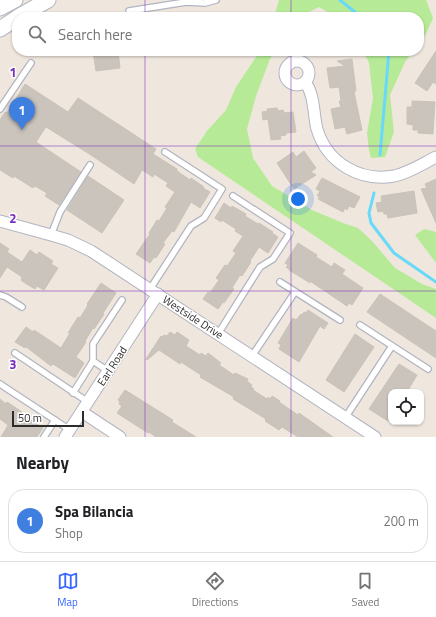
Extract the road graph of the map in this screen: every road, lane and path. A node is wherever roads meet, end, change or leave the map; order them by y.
1 (15, 0) edge
2 (48, 0) edge
3 (216, 0) edge
4 (0, 8) edge
5 (129, 11) dead end
6 (27, 12) edge
7 (12, 21) edge
8 (0, 29) edge
9 (30, 63) dead end
10 (305, 82) dead end
11 (0, 109) edge
12 (166, 152) dead end
13 (436, 157) edge
14 (90, 165) dead end
15 (233, 196) dead end
16 (0, 221) edge
17 (51, 235) junction
18 (280, 282) dead end
19 (154, 292) junction
20 (295, 292) junction
21 (0, 295) edge
22 (122, 300) dead end
23 (22, 307) dead end
24 (340, 320) dead end
25 (360, 325) dead end
26 (218, 334) junction
27 (392, 346) junction
28 (15, 353) dead end
29 (252, 356) junction
30 (93, 361) junction
31 (428, 369) dead end
32 (108, 372) junction
33 (0, 384) edge
34 (73, 393) junction
35 (85, 407) junction
36 (345, 418) junction
37 (55, 420) junction
38 (68, 433) edge
39 (44, 437) edge
40 (120, 437) edge
41 (374, 437) edge

1 - 4 main road
2 - 6 main road
3 - 5 lane
7 - 8 main road
9 - 11 lane
10 - 13 street
12 - 19 lane
14 - 17 lane
15 - 26 lane
16 - 17 street, Westside Drive
17 - 19 street, Westside Drive
18 - 20 lane
19 - 26 street, Westside Drive
19 - 32 street, Earl Road
20 - 24 lane
20 - 29 lane
21 - 23 lane
22 - 30 lane
25 - 27 lane
26 - 29 street, Westside Drive
27 - 31 lane
27 - 36 lane
28 - 34 lane
29 - 36 street, Westside Drive
30 - 32 lane
30 - 34 lane
32 - 35 street, Earl Road
33 - 37 lane
34 - 35 lane
35 - 38 street, Earl Road
35 - 40 street
36 - 41 street, Westside Drive
37 - 38 lane
37 - 39 lane

